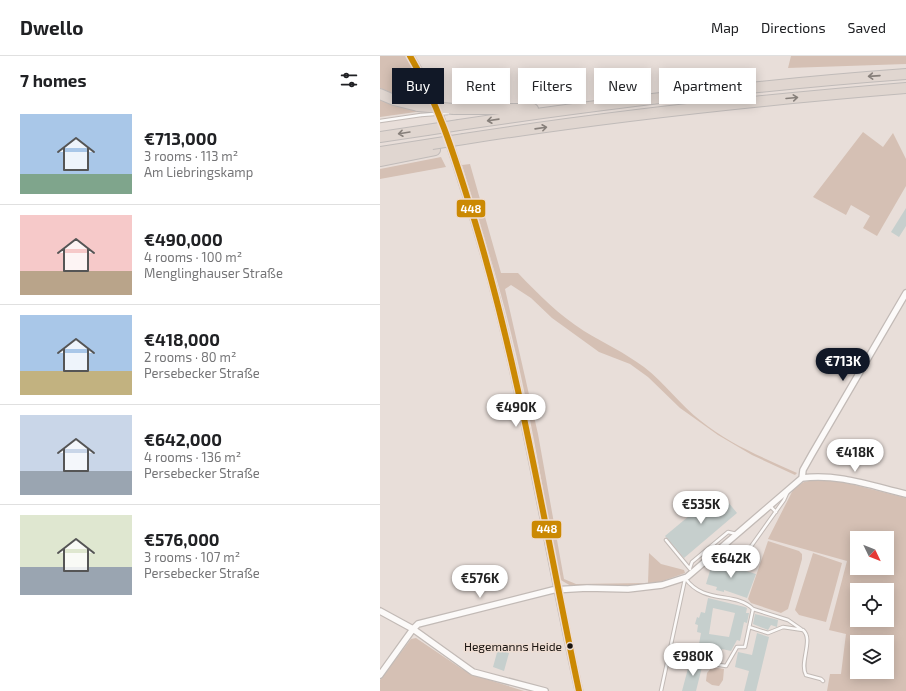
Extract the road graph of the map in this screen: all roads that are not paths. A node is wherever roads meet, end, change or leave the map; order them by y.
1 (410, 56) edge
2 (906, 74) edge
3 (906, 88) edge
4 (380, 94) edge
5 (587, 106) junction
6 (420, 111) junction
7 (380, 122) edge
8 (380, 137) edge
9 (434, 147) junction
10 (380, 152) edge
11 (380, 161) edge
12 (906, 293) edge
13 (802, 478) junction
14 (788, 488) junction
15 (906, 494) edge
16 (770, 506) junction
17 (776, 512) junction
18 (738, 534) junction
19 (666, 540) dead end
20 (747, 552) dead end
21 (692, 570) junction
22 (685, 578) junction
23 (556, 590) junction
24 (753, 609) junction
25 (380, 611) edge
26 (749, 627) junction
27 (413, 629) junction
28 (803, 630) junction
29 (707, 663) dead end
30 (380, 675) edge
31 (823, 681) dead end
32 (545, 691) edge
33 (579, 691) edge
34 (661, 691) edge

1 - 23 street
2 -> 5 highway
9 -> 3 highway, bridge
4 - 6 highway
5 - 6 highway, bridge
5 -> 8 highway, bridge
6 - 7 lane
9 - 10 highway
9 - 11 highway
12 - 13 street
13 - 14 street
13 - 15 street
14 - 16 street
14 - 17 lane
16 - 17 lane
16 - 18 street
17 - 20 lane
18 - 21 street
18 - 21 lane
19 - 21 lane
21 - 22 street
22 - 23 street
22 - 24 lane
22 - 34 lane
23 - 27 street
23 - 33 street
24 - 26 lane
24 - 28 lane
25 - 27 street
26 - 28 lane
26 - 29 lane
27 - 30 street
27 - 32 street
28 - 31 lane

